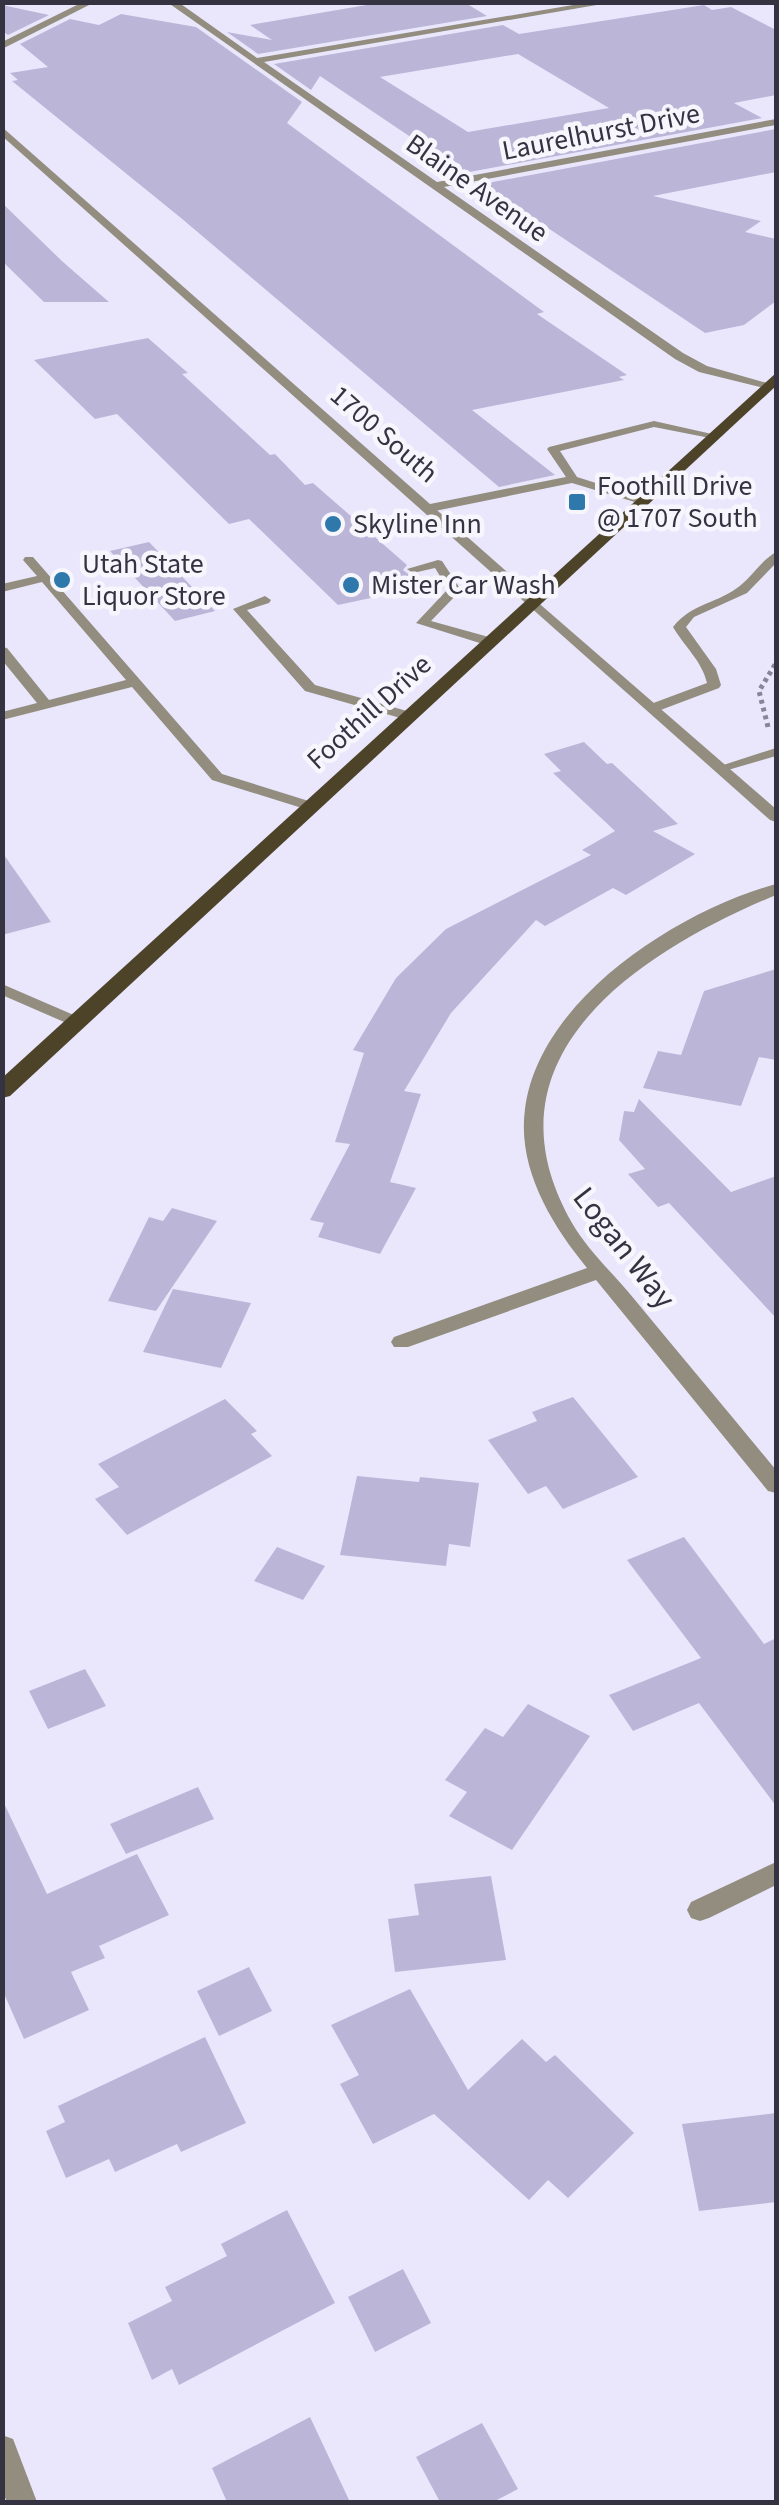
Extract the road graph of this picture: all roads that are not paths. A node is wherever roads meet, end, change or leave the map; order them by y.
1 (91, 2) edge
2 (171, 2) edge
3 (610, 2) edge
4 (2, 46) edge
5 (254, 60) junction
6 (776, 122) edge
7 (2, 130) edge
8 (434, 186) junction
9 (772, 382) edge
10 (715, 436) junction
11 (574, 479) junction
12 (642, 501) junction
13 (430, 508) junction
14 (776, 556) edge
15 (29, 560) dead end
16 (413, 569) dead end
17 (45, 578) junction
18 (2, 588) edge
19 (264, 600) dead end
20 (534, 603) junction
21 (492, 642) junction
22 (2, 651) edge
23 (135, 682) junction
24 (46, 705) junction
25 (653, 708) junction
26 (2, 716) edge
27 (410, 716) junction
28 (775, 752) edge
29 (722, 768) junction
30 (310, 806) junction
31 (776, 817) edge
32 (776, 890) edge
33 (2, 989) edge
34 (77, 1022) junction
35 (2, 1091) edge
36 (600, 1271) junction
37 (401, 1342) dead end
38 (776, 1485) edge
39 (776, 1873) edge
40 (700, 1910) dead end
41 (2, 2450) edge
42 (22, 2502) edge

1 - 4 street
2 - 5 street, Blaine Avenue
3 - 5 street
5 - 8 street, Blaine Avenue
6 - 8 street, Laurelhurst Drive
7 - 13 street, 1700 South
8 - 9 street, Blaine Avenue
9 - 10 main road, Foothill Drive
10 - 11 lane
10 - 12 main road, Foothill Drive
11 - 12 lane
11 - 13 lane
12 - 20 main road, Foothill Drive
13 - 20 street, 1700 South
14 - 25 lane
15 - 17 lane
16 - 21 lane
17 - 18 lane
17 - 23 lane
19 - 27 lane
20 - 21 main road, Foothill Drive
20 - 25 street, 1700 South
21 - 27 main road, Foothill Drive
22 - 24 lane
23 - 24 lane
23 - 30 lane
24 - 26 lane
25 - 29 street, 1700 South
27 - 30 main road, Foothill Drive
28 - 29 lane
29 - 31 street, 1700 South
30 - 34 main road, Foothill Drive
32 - 36 street, Logan Way
33 - 34 lane
34 - 35 main road, Foothill Drive
36 - 37 street
36 - 38 street, Logan Way
39 - 40 street
41 - 42 street

